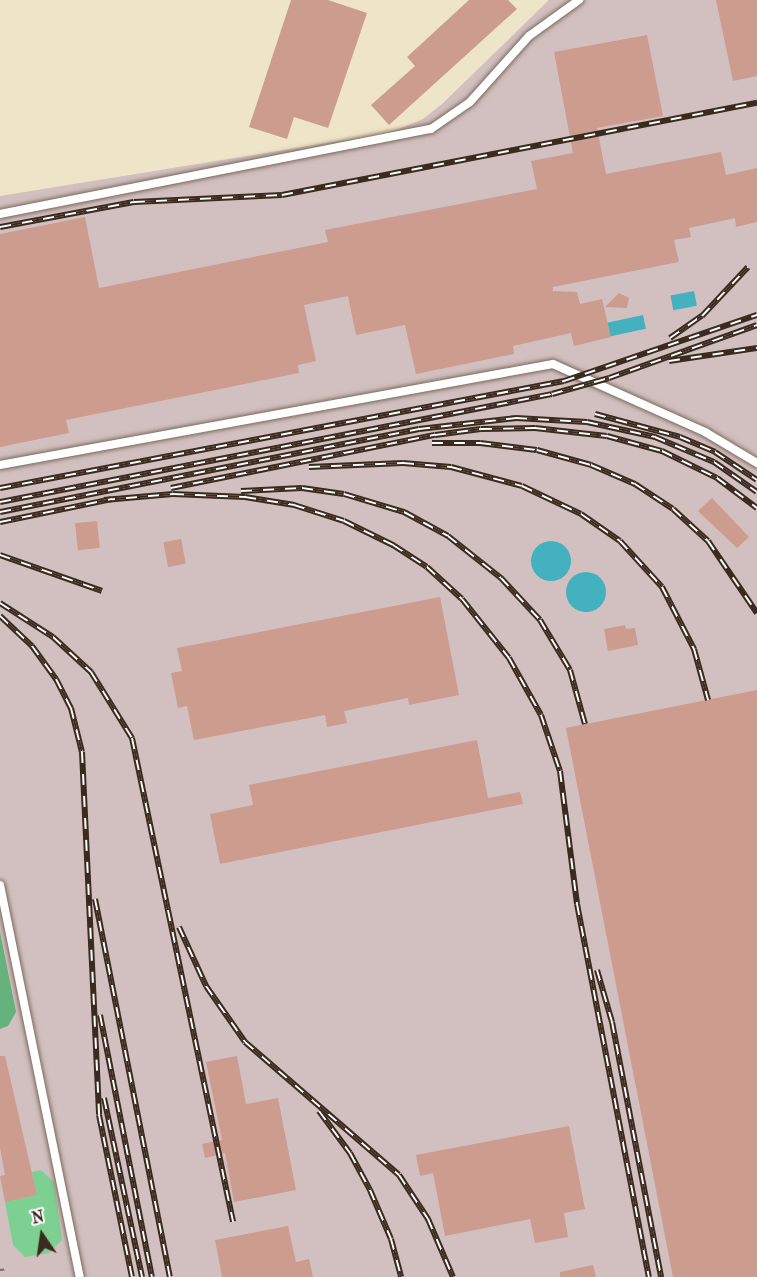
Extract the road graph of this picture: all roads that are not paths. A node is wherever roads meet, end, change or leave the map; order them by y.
1 (579, 0) edge
2 (0, 214) edge
3 (757, 463) edge
4 (0, 465) edge
5 (0, 885) edge
6 (80, 1277) edge

1 - 2 lane
3 - 4 lane
5 - 6 lane

